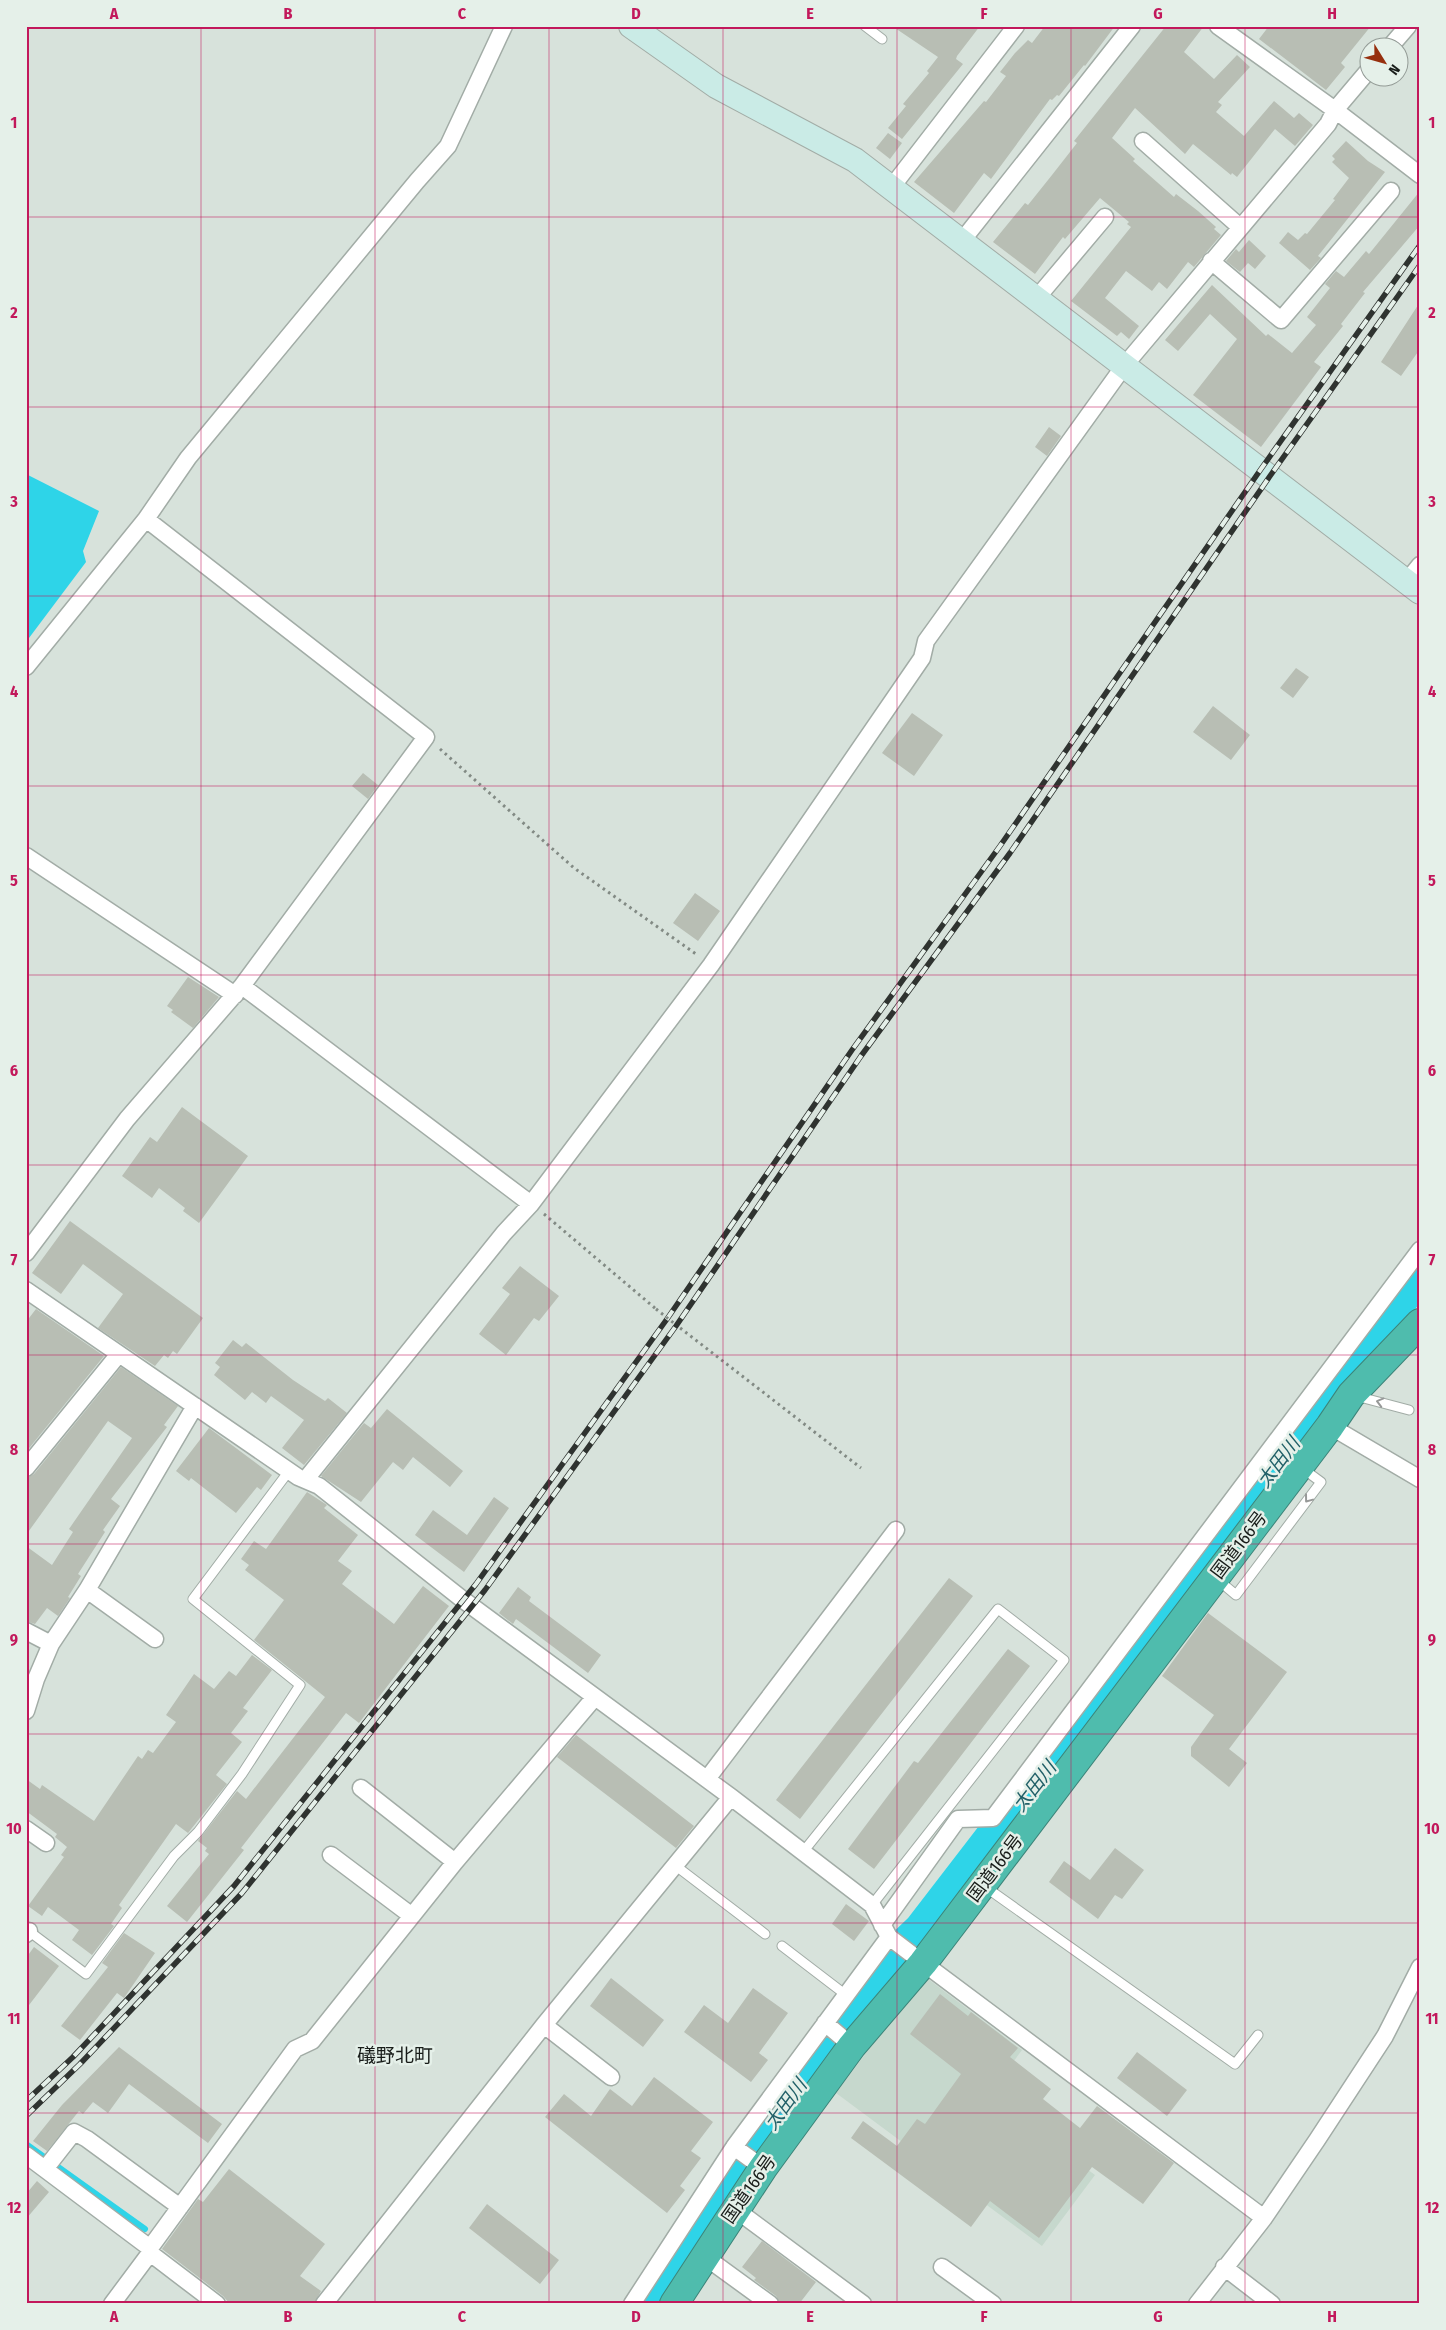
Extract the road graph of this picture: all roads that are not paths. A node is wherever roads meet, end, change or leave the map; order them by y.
1 (504, 26) edge
2 (631, 26) edge
3 (865, 26) edge
4 (1016, 26) edge
5 (1132, 26) edge
6 (1218, 26) edge
7 (1408, 26) edge
8 (1237, 31) edge
9 (1398, 38) edge
10 (882, 39) dead end
11 (1358, 83) edge
12 (1335, 110) junction
13 (1143, 140) dead end
14 (1418, 172) edge
15 (891, 188) junction
16 (1391, 191) dead end
17 (1105, 217) dead end
18 (1240, 227) junction
19 (961, 242) junction
20 (1211, 261) junction
21 (1036, 299) junction
22 (1124, 366) junction
23 (146, 519) junction
24 (1415, 579) edge
25 (26, 667) edge
26 (26, 856) edge
27 (239, 991) junction
28 (531, 1204) junction
29 (1420, 1250) edge
30 (26, 1253) edge
31 (26, 1290) edge
32 (1420, 1323) edge
33 (119, 1354) junction
34 (1352, 1395) junction
35 (195, 1406) junction
36 (1408, 1410) dead end
37 (1330, 1426) junction
38 (1300, 1466) junction
39 (26, 1468) edge
40 (290, 1471) junction
41 (306, 1479) junction
42 (1420, 1479) edge
43 (896, 1530) dead end
44 (1215, 1578) junction
45 (86, 1590) junction
46 (26, 1631) edge
47 (156, 1639) dead end
48 (51, 1644) junction
49 (595, 1697) junction
50 (26, 1711) edge
51 (707, 1779) junction
52 (361, 1788) dead end
53 (731, 1797) junction
54 (26, 1828) edge
55 (46, 1843) dead end
56 (804, 1852) junction
57 (331, 1855) dead end
58 (455, 1862) junction
59 (676, 1866) junction
60 (982, 1884) junction
61 (872, 1905) junction
62 (412, 1916) junction
63 (27, 1931) edge
64 (765, 1934) dead end
65 (888, 1934) junction
66 (782, 1946) dead end
67 (918, 1959) junction
68 (1420, 1967) edge
69 (846, 1994) junction
70 (826, 2024) junction
71 (544, 2025) junction
72 (1258, 2035) dead end
73 (848, 2043) junction
74 (611, 2076) dead end
75 (737, 2149) junction
76 (26, 2155) edge
77 (50, 2163) junction
78 (758, 2164) junction
79 (180, 2207) junction
80 (735, 2208) junction
81 (1264, 2218) junction
82 (150, 2251) junction
83 (704, 2256) junction
84 (942, 2266) dead end
85 (1224, 2267) junction
86 (112, 2304) edge
87 (217, 2304) edge
88 (324, 2304) edge
89 (632, 2304) edge
90 (674, 2304) edge
91 (770, 2304) edge
92 (864, 2304) edge
93 (993, 2304) edge
94 (1197, 2304) edge
95 (1272, 2304) edge

1 - 23 street
2 - 15 street
3 - 10 lane
4 - 15 street
5 - 19 street
6 - 8 street
7 - 9 street
8 - 12 street
11 - 12 street
12 - 14 street
12 - 18 street
13 - 18 street
15 - 19 street
16 - 20 street
17 - 21 street
18 - 20 street
19 - 21 street
20 - 22 street
21 - 22 street
22 - 24 street
22 - 28 street
23 - 25 street
23 - 27 street
26 - 27 street
27 - 28 street
27 - 30 street
28 - 41 street
29 - 65 street
31 - 33 street
32 - 34 highway, 国道166号
33 - 35 street
33 - 39 street
36 -> 34 lane
34 - 37 highway, 国道166号
35 - 40 street
35 - 45 street
37 - 38 highway, 国道166号
37 - 42 street
38 - 44 highway, 国道166号
38 -> 44 lane
40 - 41 street
40 - 63 lane
41 - 49 street
43 - 51 street
44 - 60 highway, 国道166号
45 - 47 street
45 - 48 street
46 - 48 street
48 - 50 street
49 - 51 street
49 - 58 street
51 - 53 street
52 - 58 street
53 - 56 street
53 - 59 street
54 - 55 street
56 - 61 street
56 - 61 lane
57 - 62 street
58 - 62 street
59 - 64 lane
59 - 71 street
60 - 67 highway, 国道166号
60 - 72 lane
61 - 65 street
62 - 79 street
65 - 67 street
65 - 69 street
66 - 69 lane
67 - 73 highway, 国道166号
67 - 81 street
68 - 81 street
69 - 70 street
70 - 73 street
70 - 75 street
71 - 74 street
71 - 88 street
73 - 78 highway, 国道166号
75 - 78 street
75 - 89 street
76 - 77 street
77 - 79 street
77 - 82 street
78 - 80 highway, 国道166号
79 - 82 street
80 - 83 highway, 国道166号
80 - 92 street
81 - 85 street
82 - 86 street
82 - 87 street
83 - 90 highway, 国道166号
83 - 91 street
84 - 93 street
85 - 94 street
85 - 95 street

